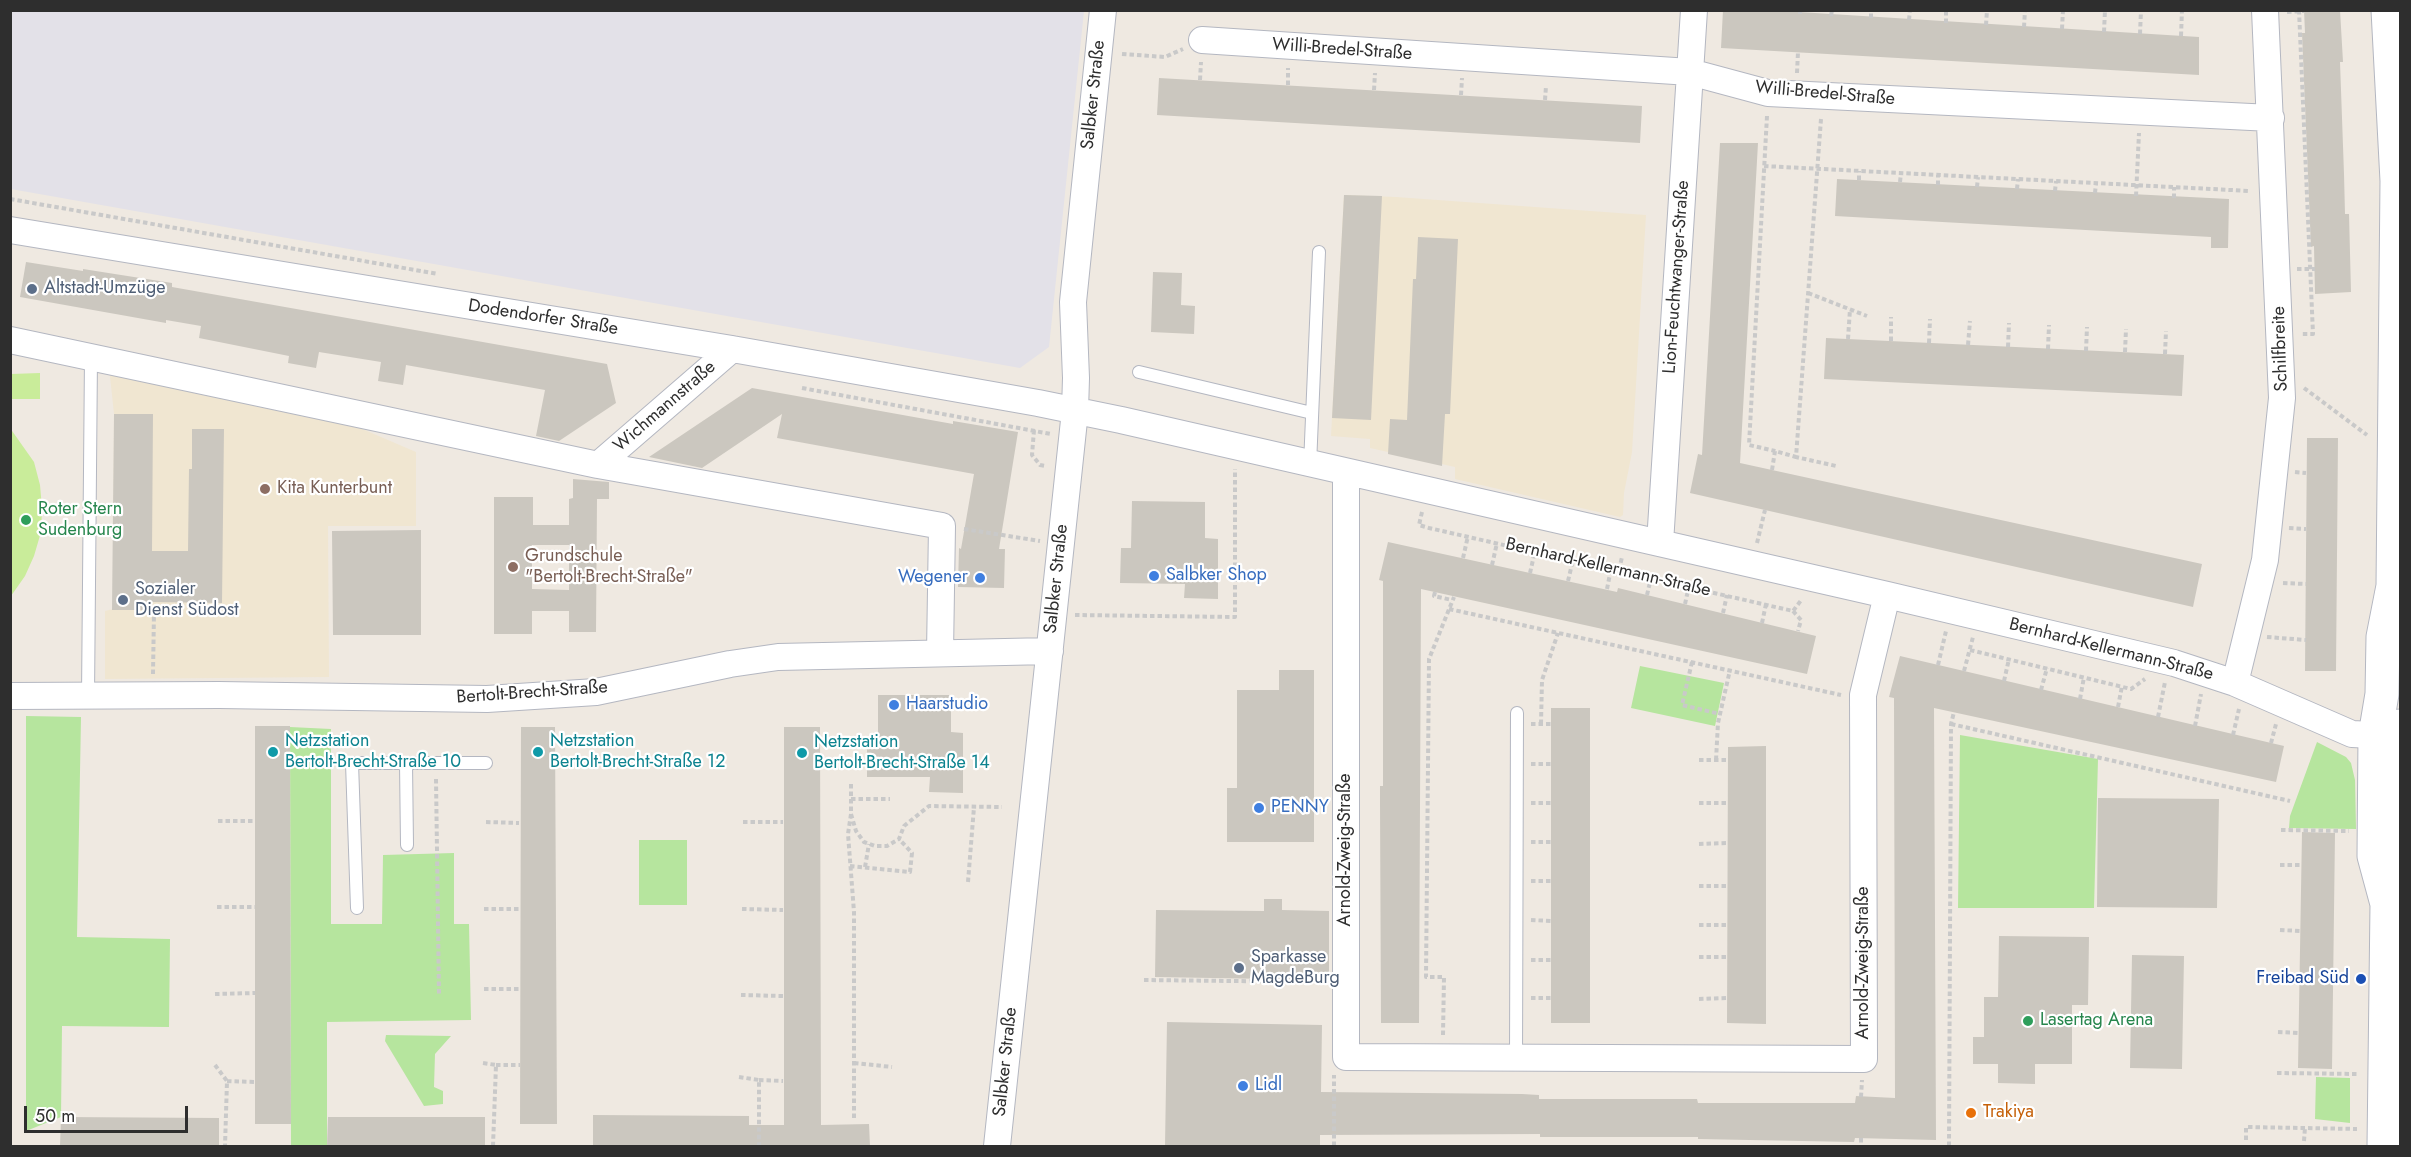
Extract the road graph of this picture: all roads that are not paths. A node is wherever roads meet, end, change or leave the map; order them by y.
1 (1103, 10) edge
2 (1694, 10) edge
3 (2273, 12) edge
4 (2393, 25) edge
5 (1202, 40) dead end
6 (1690, 72) junction
7 (2271, 118) junction
8 (2399, 181) edge
9 (10, 230) edge
10 (1319, 252) dead end
11 (10, 340) edge
12 (2398, 342) edge
13 (732, 349) junction
14 (90, 357) junction
15 (1139, 372) dead end
16 (1075, 411) junction
17 (1312, 412) junction
18 (598, 465) junction
19 (1310, 465) junction
20 (1347, 473) junction
21 (2397, 501) edge
22 (1660, 543) junction
23 (1887, 595) junction
24 (2398, 596) edge
25 (1050, 651) junction
26 (940, 653) junction
27 (10, 696) edge
28 (88, 696) junction
29 (2235, 697) junction
30 (1517, 713) dead end
31 (2392, 733) edge
32 (406, 763) junction
33 (486, 763) dead end
34 (2399, 776) edge
35 (407, 845) dead end
36 (2387, 904) junction
37 (357, 908) dead end
38 (1516, 1059) junction
39 (2372, 1138) edge
40 (997, 1146) edge

1 - 16 street, Salbker Straße
2 - 6 street, Lion-Feuchtwanger-Straße
3 - 7 street, Schilfbreite
4 - 8 main road
5 - 6 street, Willi-Bredel-Straße
6 - 7 street, Willi-Bredel-Straße
6 - 22 street, Lion-Feuchtwanger-Straße
7 - 29 street, Schilfbreite
8 - 12 main road
9 - 13 street, Dodendorfer Straße
10 - 17 lane
11 - 14 street
12 - 21 main road
13 - 16 street, Dodendorfer Straße
13 - 18 street, Wichmannstraße
14 - 18 street
14 - 28 lane
15 - 17 lane
16 - 19 street, Bernhard-Kellermann-Straße
16 - 25 street, Salbker Straße
17 - 19 lane
18 - 26 street
19 - 20 street, Bernhard-Kellermann-Straße
20 - 22 street, Bernhard-Kellermann-Straße
20 - 38 street, Arnold-Zweig-Straße
21 - 24 main road
22 - 23 street, Bernhard-Kellermann-Straße
23 - 29 street, Bernhard-Kellermann-Straße
23 - 38 street, Arnold-Zweig-Straße
24 - 31 main road
25 - 26 street, Bertolt-Brecht-Straße
25 - 40 street, Salbker Straße
26 - 28 street, Bertolt-Brecht-Straße
27 - 28 street, Bertolt-Brecht-Straße
29 - 31 street, Bernhard-Kellermann-Straße
30 - 38 lane
31 - 34 main road
31 - 36 main road
32 - 33 lane
32 - 35 lane
32 - 37 lane
34 - 36 main road
36 - 39 main road

